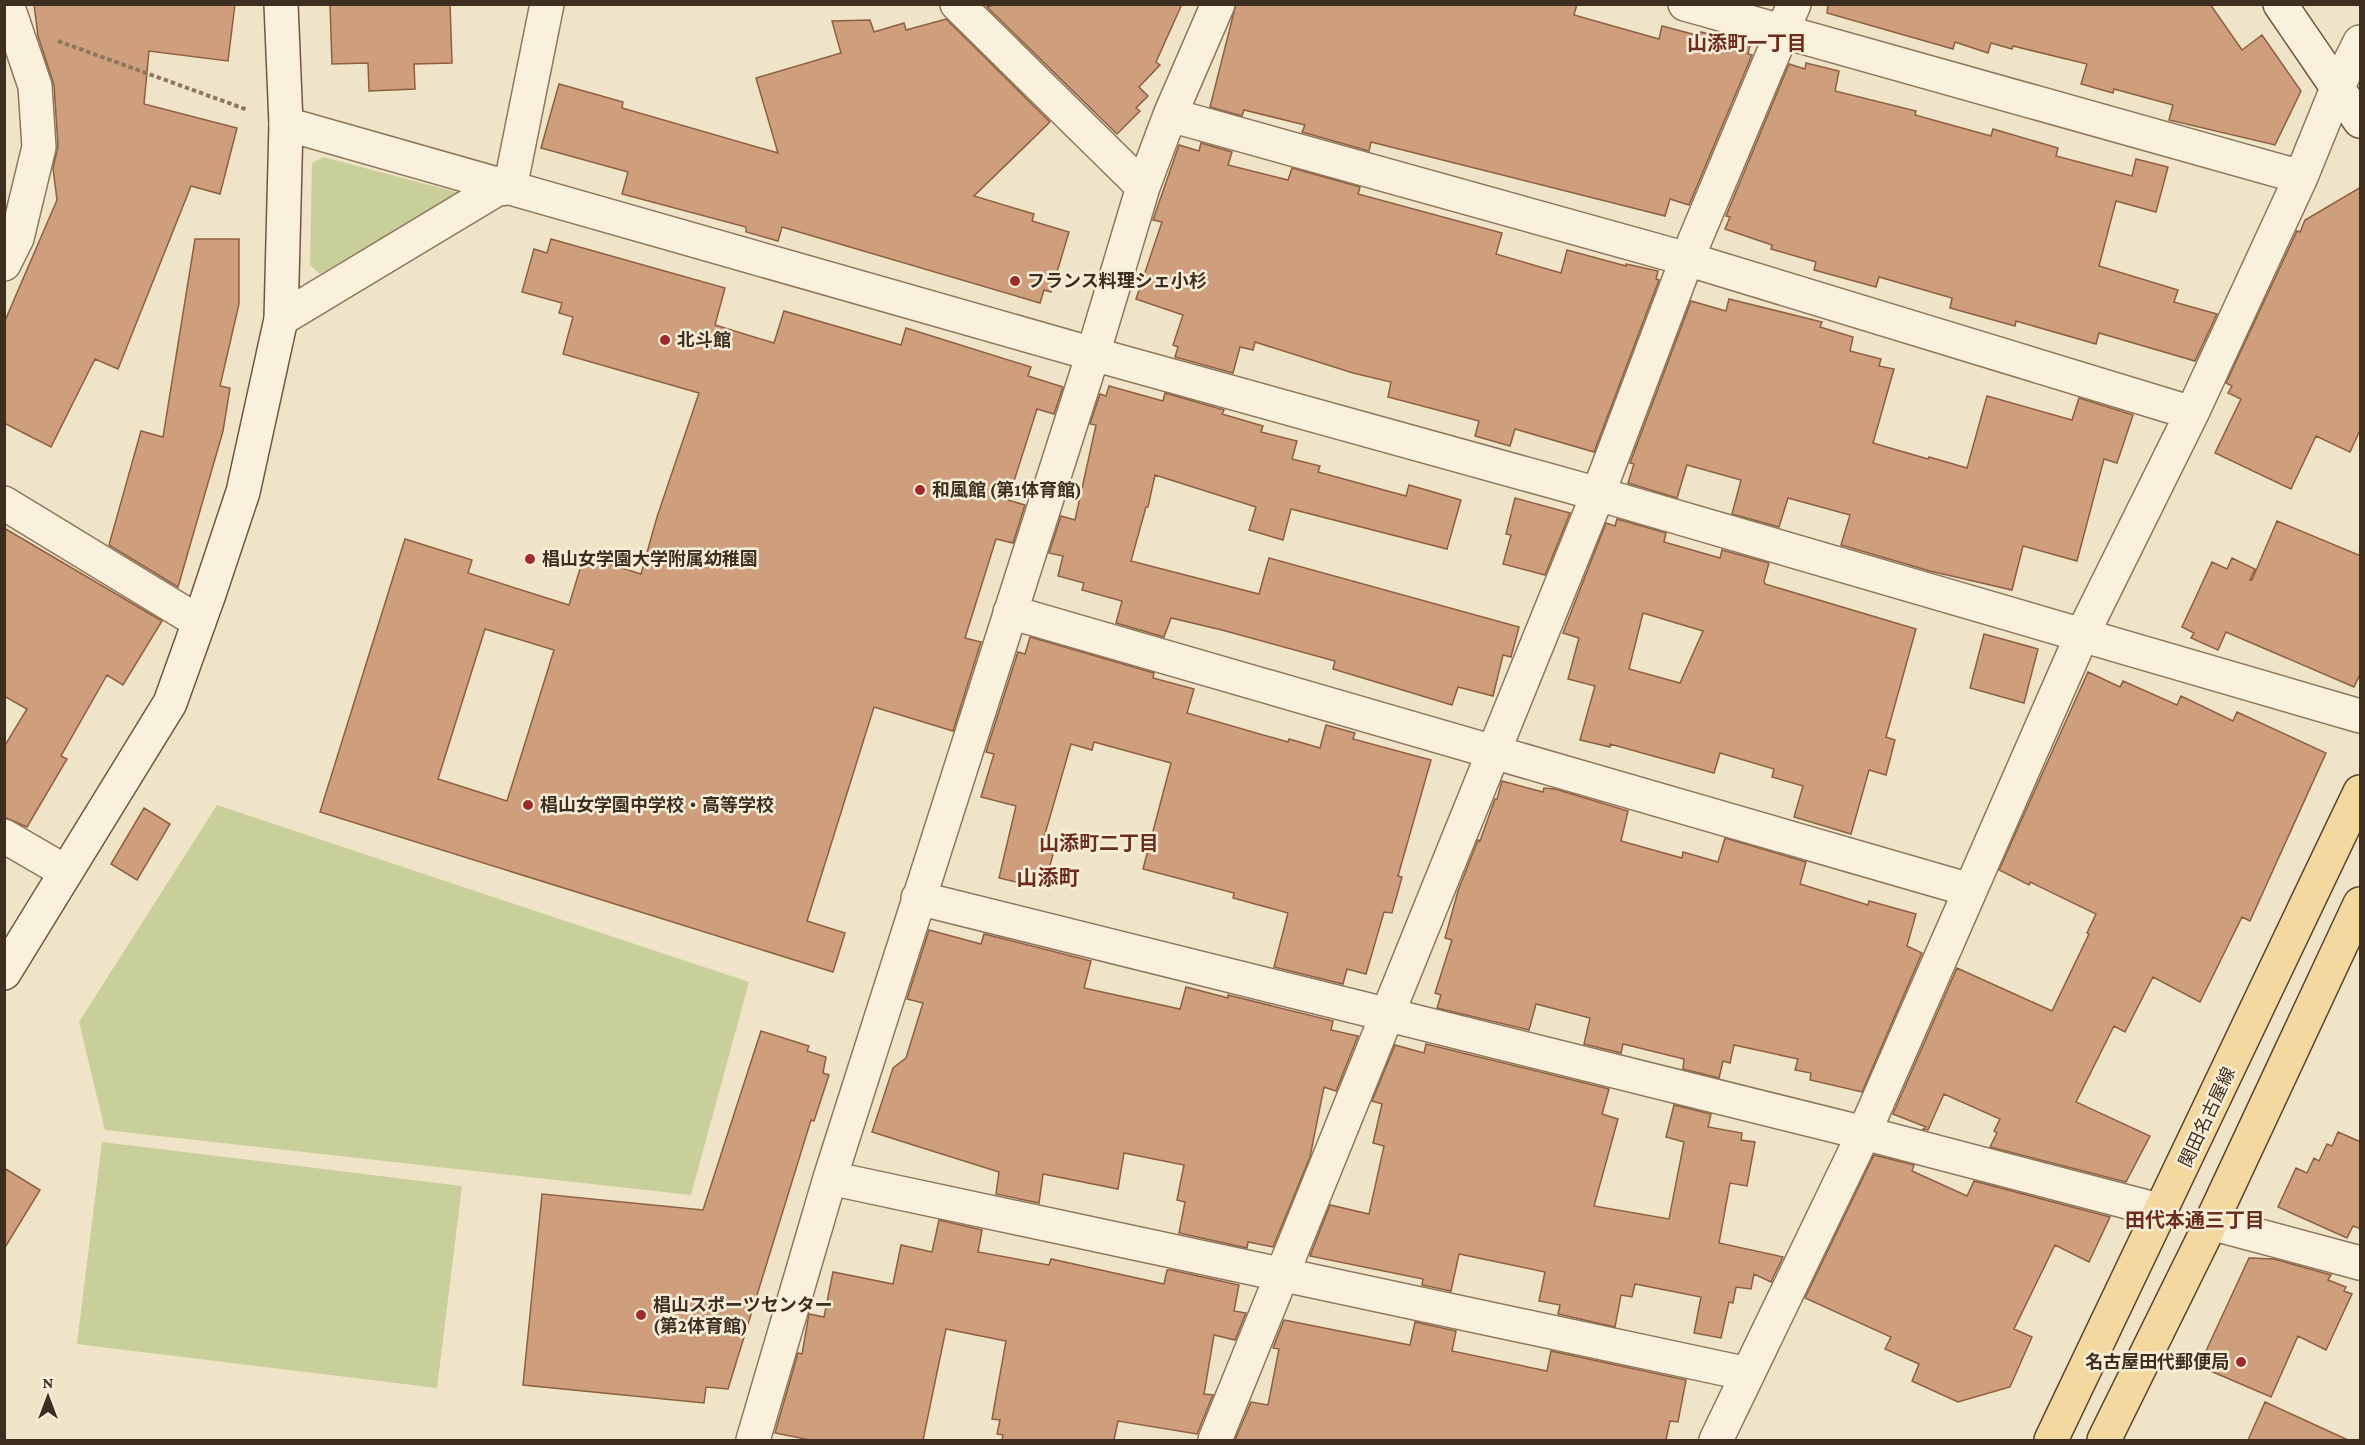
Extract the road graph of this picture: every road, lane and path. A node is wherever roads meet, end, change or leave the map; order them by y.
1 (281, 4) edge
2 (548, 4) edge
3 (957, 4) edge
4 (1218, 4) edge
5 (1685, 4) edge
6 (2280, 4) edge
7 (8, 18) edge
8 (1788, 18) edge
9 (2361, 42) edge
10 (2338, 86) junction
11 (1170, 115) junction
12 (2361, 121) edge
13 (286, 124) junction
14 (2301, 177) junction
15 (1143, 187) junction
16 (510, 188) junction
17 (1688, 259) junction
18 (4, 264) edge
19 (281, 319) junction
20 (1093, 354) junction
21 (2192, 413) junction
22 (1598, 494) junction
23 (4, 503) edge
24 (1010, 612) junction
25 (199, 622) junction
26 (2082, 635) junction
27 (2361, 716) edge
28 (1495, 751) junction
29 (2361, 792) edge
30 (4, 836) edge
31 (66, 872) junction
32 (1970, 890) junction
33 (918, 898) junction
34 (2361, 904) edge
35 (4, 973) edge
36 (1387, 1013) junction
37 (1864, 1133) junction
38 (830, 1178) junction
39 (2162, 1211) junction
40 (2211, 1223) junction
41 (2361, 1263) edge
42 (1281, 1273) junction
43 (1748, 1374) junction
44 (753, 1440) edge
45 (1215, 1440) edge
46 (1716, 1440) edge
47 (2051, 1440) edge
48 (2104, 1440) edge

1 - 13 street
2 - 16 street
3 - 15 street
4 - 11 street
5 - 8 street
6 - 10 street
7 - 13 path
7 - 18 street
8 - 14 street
8 - 17 street
9 - 10 street
10 - 12 street
10 - 14 street
11 - 15 street
11 - 17 street
13 - 16 street
13 - 19 street
14 - 21 street
15 - 20 street
16 - 19 street
16 - 20 street
17 - 21 street
17 - 22 street
19 - 25 street
20 - 22 street
20 - 24 street
21 - 26 street
22 - 26 street
22 - 28 street
23 - 25 street
24 - 28 street
24 - 33 street
25 - 31 street
26 - 27 street
26 - 32 street
28 - 32 street
28 - 36 street
29 - 39 main road, 関田名古屋線
30 - 31 street
31 - 35 street
32 - 37 street
33 - 36 street
33 - 38 street
34 - 40 main road
36 - 37 street
36 - 42 street
37 - 39 street
37 - 43 street
38 - 42 street
38 - 44 street
39 - 47 main road, 関田名古屋線
40 - 41 street
40 - 48 main road
42 - 43 street
42 - 45 street
43 - 46 street

